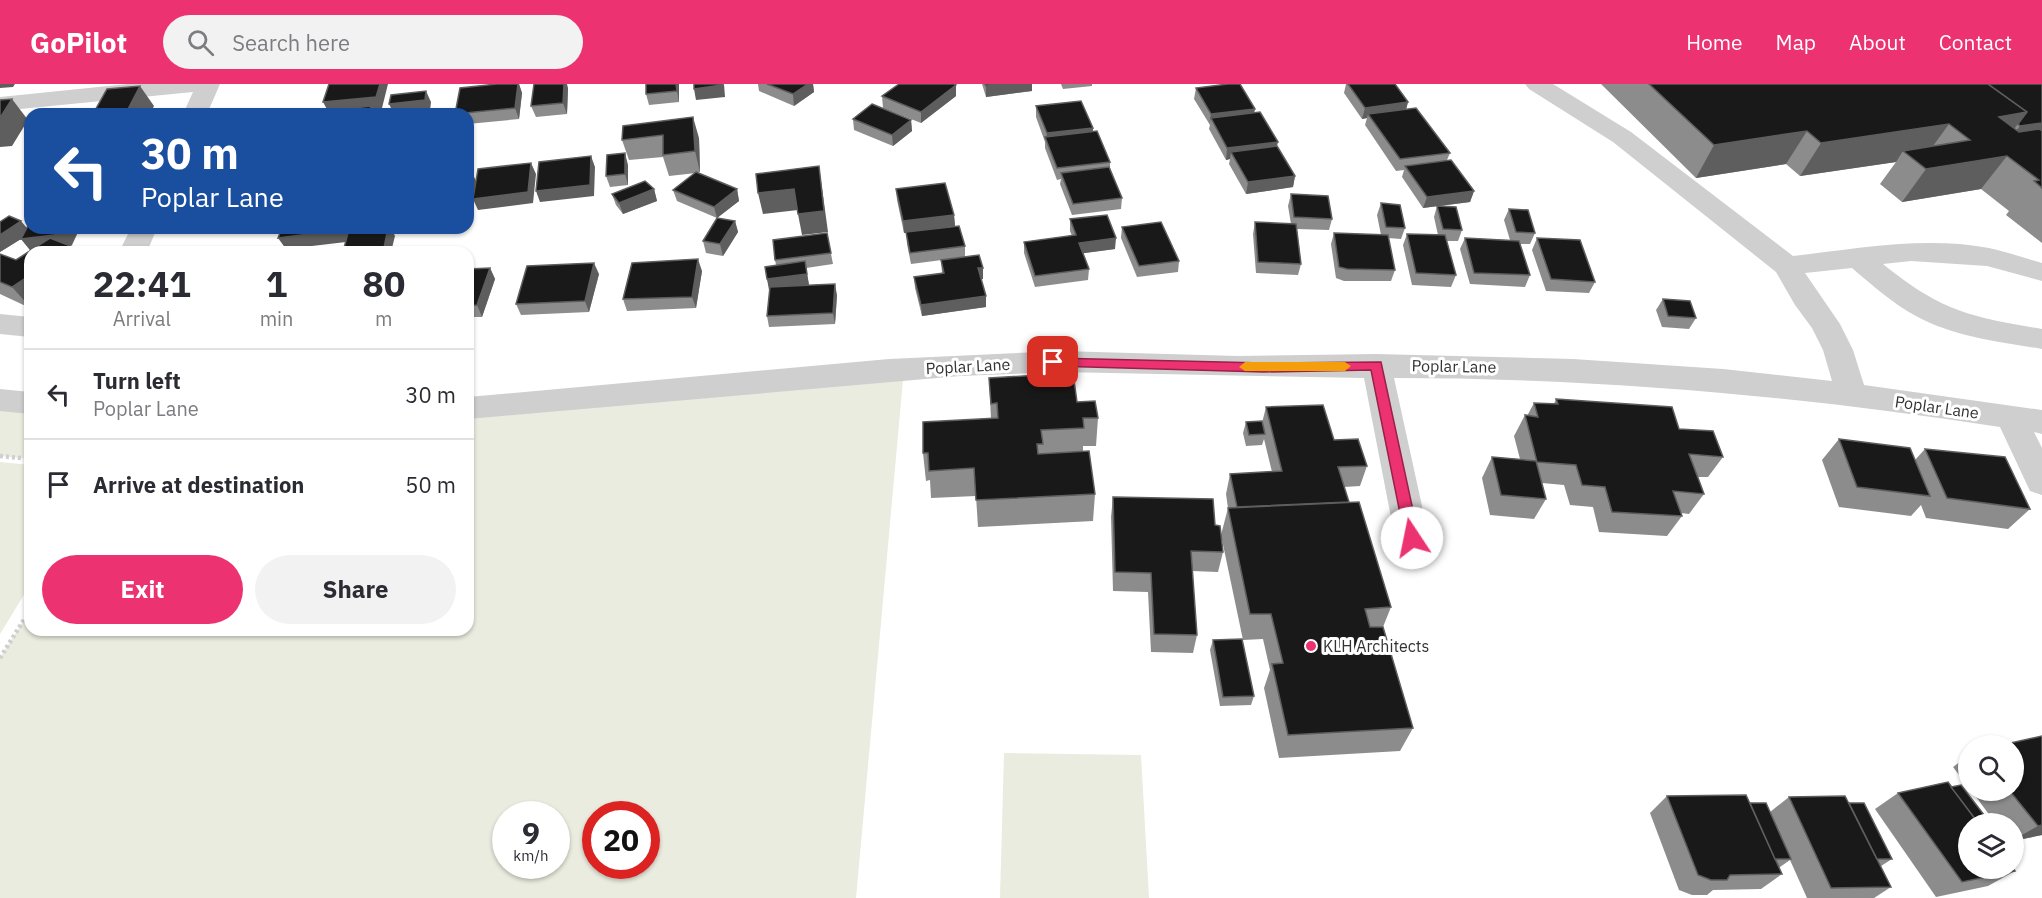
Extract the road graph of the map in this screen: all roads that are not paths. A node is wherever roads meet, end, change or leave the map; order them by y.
1 (198, 84) edge
2 (208, 84) edge
3 (1537, 84) edge
4 (0, 104) edge
5 (198, 108) edge
6 (1856, 256) junction
7 (1787, 266) junction
8 (2042, 272) edge
9 (0, 324) edge
10 (24, 326) edge
11 (2042, 339) edge
12 (1376, 365) junction
13 (1852, 396) junction
14 (474, 407) edge
15 (2011, 417) junction
16 (2042, 422) edge
17 (2042, 482) edge
18 (1412, 538) dead end

1 - 4 street
2 - 5 street
3 - 7 street
6 - 7 street
6 - 8 street
6 - 11 street
7 - 13 street
9 - 10 street
12 - 13 street, Poplar Lane
12 - 14 street, Poplar Lane
12 - 18 street
13 - 15 street, Poplar Lane
15 - 16 street, Poplar Lane
15 - 17 street

